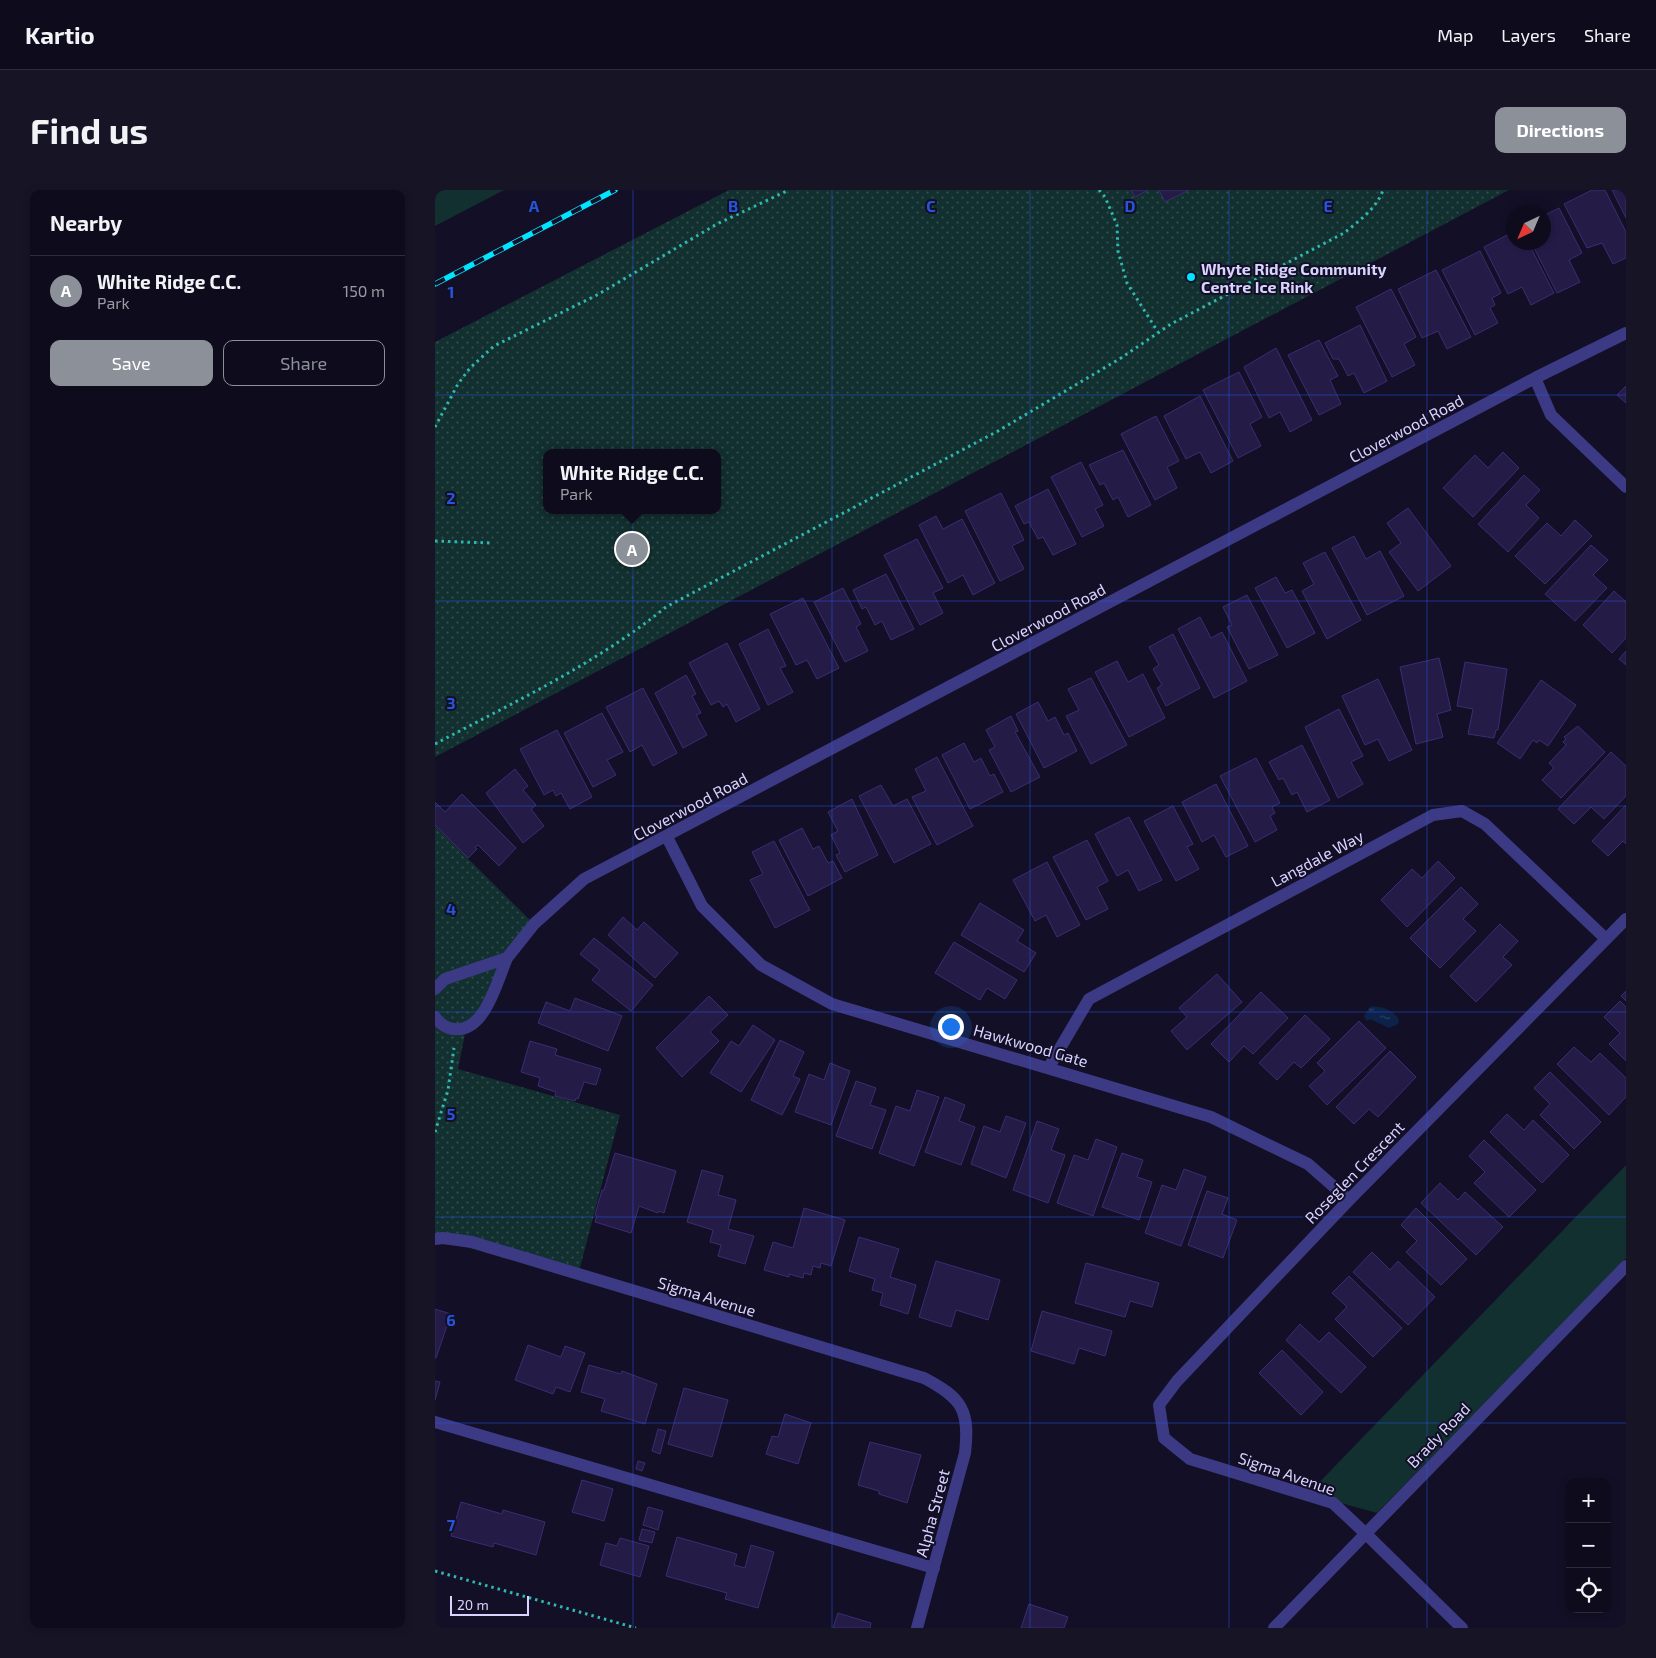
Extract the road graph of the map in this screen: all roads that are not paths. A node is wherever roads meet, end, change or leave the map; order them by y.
1 (1626, 333) edge
2 (1535, 378) junction
3 (1626, 487) edge
4 (667, 837) junction
5 (1626, 919) edge
6 (1607, 939) junction
7 (507, 958) junction
8 (435, 989) edge
9 (436, 1022) edge
10 (1049, 1067) junction
11 (1349, 1200) junction
12 (435, 1239) edge
13 (1626, 1266) edge
14 (962, 1406) joint
15 (435, 1422) edge
16 (1190, 1458) joint
17 (1365, 1533) junction
18 (934, 1568) junction
19 (917, 1628) edge
20 (1274, 1628) edge
21 (1462, 1628) edge

1 - 2 street, Cloverwood Road
2 - 3 street
2 - 4 street, Cloverwood Road
4 - 7 street, Cloverwood Road
4 - 10 street, Hawkwood Gate
5 - 6 street, Roseglen Crescent
6 - 10 street, Langdale Way
6 - 11 street, Roseglen Crescent
7 - 8 street
7 - 9 street, Cloverwood Road
10 - 11 street, Hawkwood Gate
11 - 16 street, Roseglen Crescent
12 - 14 street, Sigma Avenue
13 - 17 street, Brady Road
14 - 18 street, Alpha Street
15 - 18 street
16 - 17 street, Sigma Avenue
17 - 20 street, Brady Road
17 - 21 street, Sigma Avenue
18 - 19 street, Alpha Street

